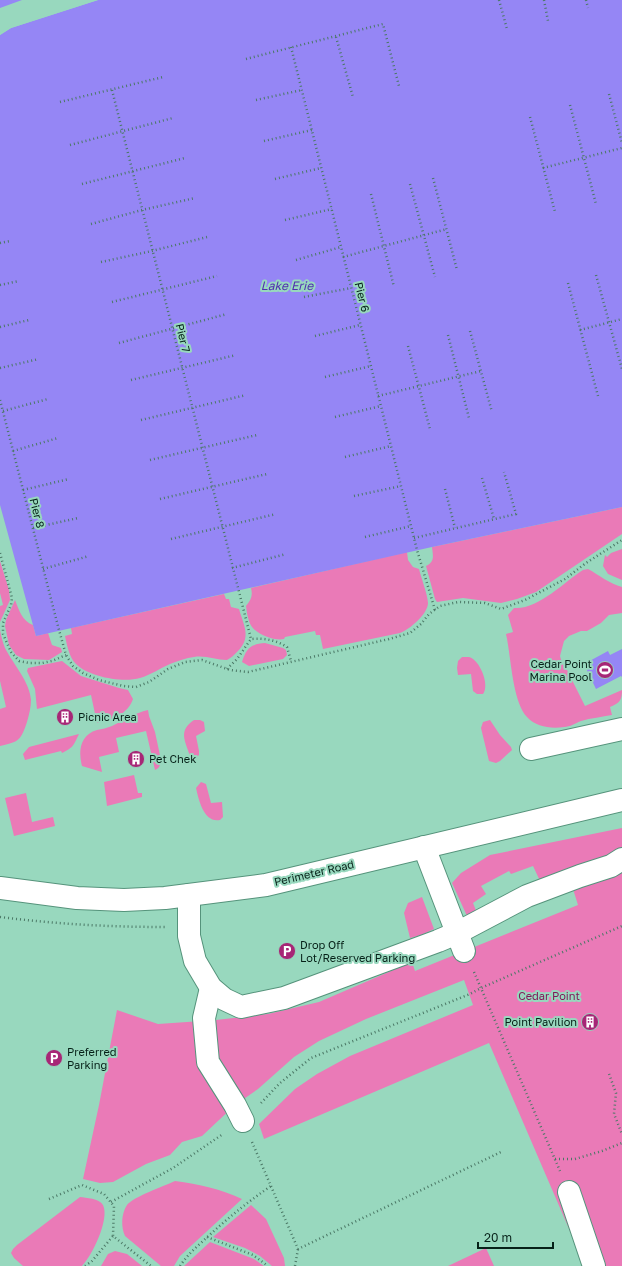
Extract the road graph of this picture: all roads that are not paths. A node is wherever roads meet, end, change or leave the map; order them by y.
1 (622, 729) edge
2 (531, 749) dead end
3 (622, 800) edge
4 (424, 847) junction
5 (622, 859) edge
6 (0, 888) edge
7 (189, 895) junction
8 (460, 942) junction
9 (211, 988) junction
10 (243, 1121) road end
11 (569, 1192) road end
12 (594, 1266) edge

1 - 2 street
3 - 4 street, Perimeter Road
4 - 7 street, Perimeter Road
4 - 8 street
5 - 8 street
6 - 7 street, Perimeter Road
7 - 9 street
8 - 9 street
9 - 10 street
11 - 12 street

